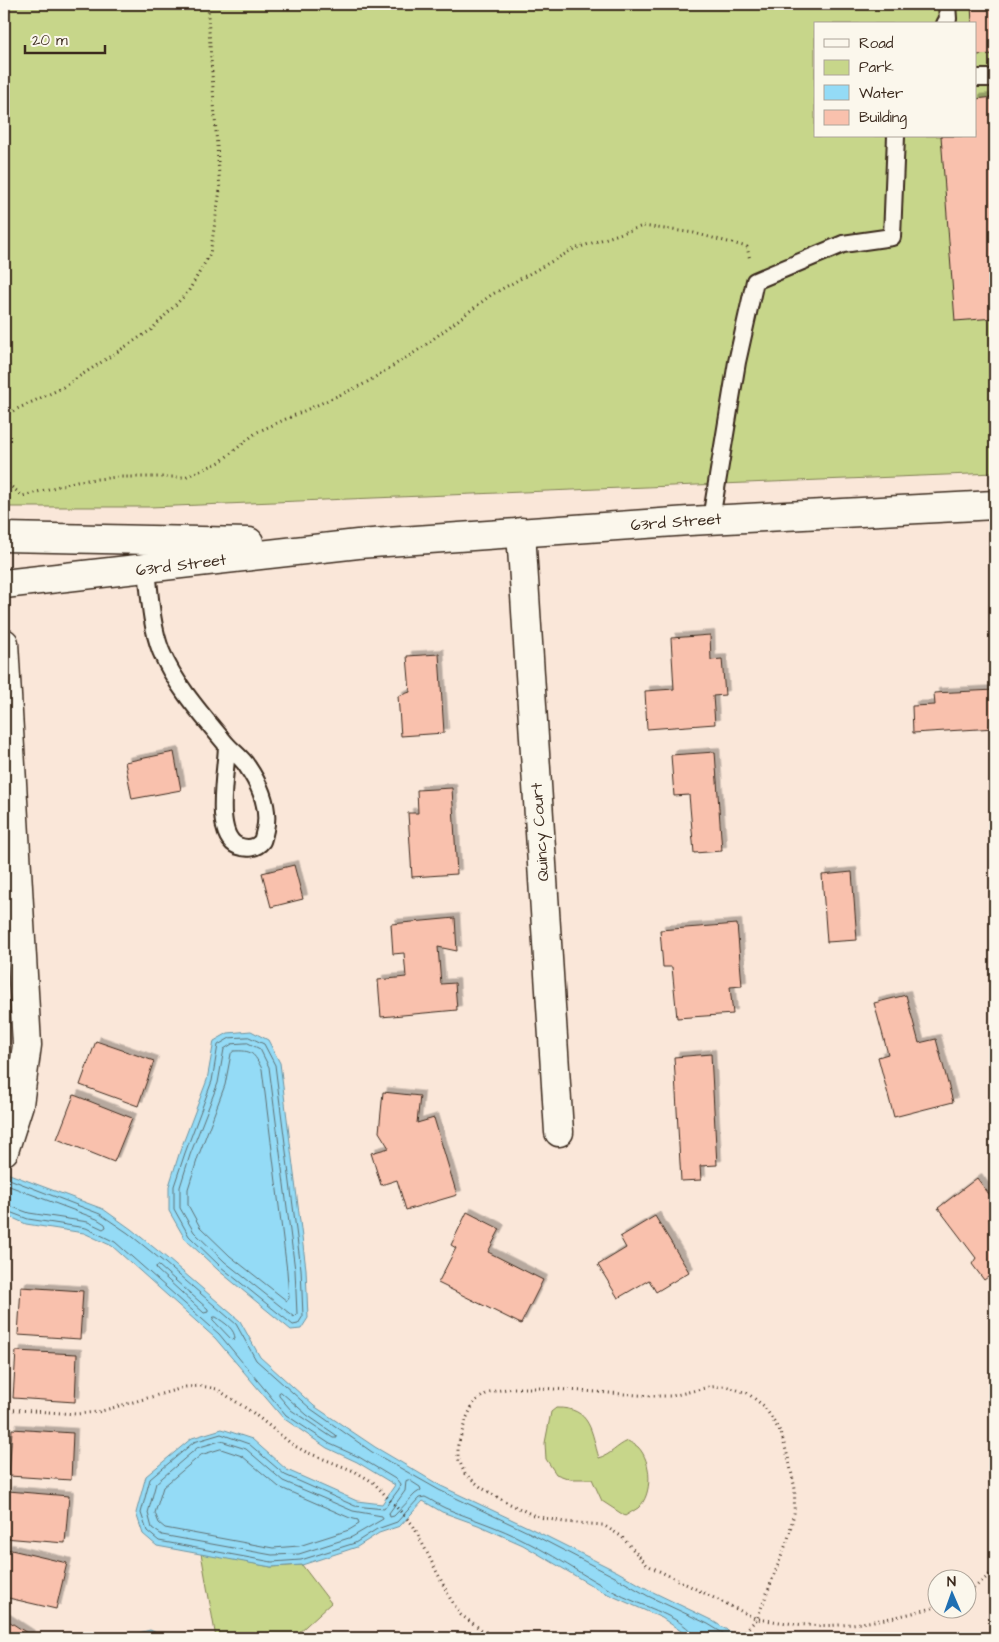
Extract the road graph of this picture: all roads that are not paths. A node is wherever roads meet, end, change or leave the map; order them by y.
1 (947, 4) edge
2 (947, 22) edge
3 (976, 78) edge
4 (995, 78) edge
5 (896, 138) edge
6 (995, 505) edge
7 (711, 519) junction
8 (521, 532) junction
9 (4, 537) edge
10 (358, 544) junction
11 (147, 569) junction
12 (4, 584) edge
13 (4, 643) edge
14 (6, 731) edge
15 (227, 745) junction
16 (559, 1132) dead end
17 (4, 1150) edge

1 - 2 lane
3 - 4 lane
5 - 7 lane
6 - 7 street, 63rd Street
7 - 8 street, 63rd Street
8 - 10 street, 63rd Street
8 - 16 street, Quincy Court
9 - 10 street, 63rd Street
10 - 11 street, 63rd Street
11 - 12 street, 63rd Street
11 - 15 lane
13 - 14 street
14 - 17 street
15 - 15 lane

